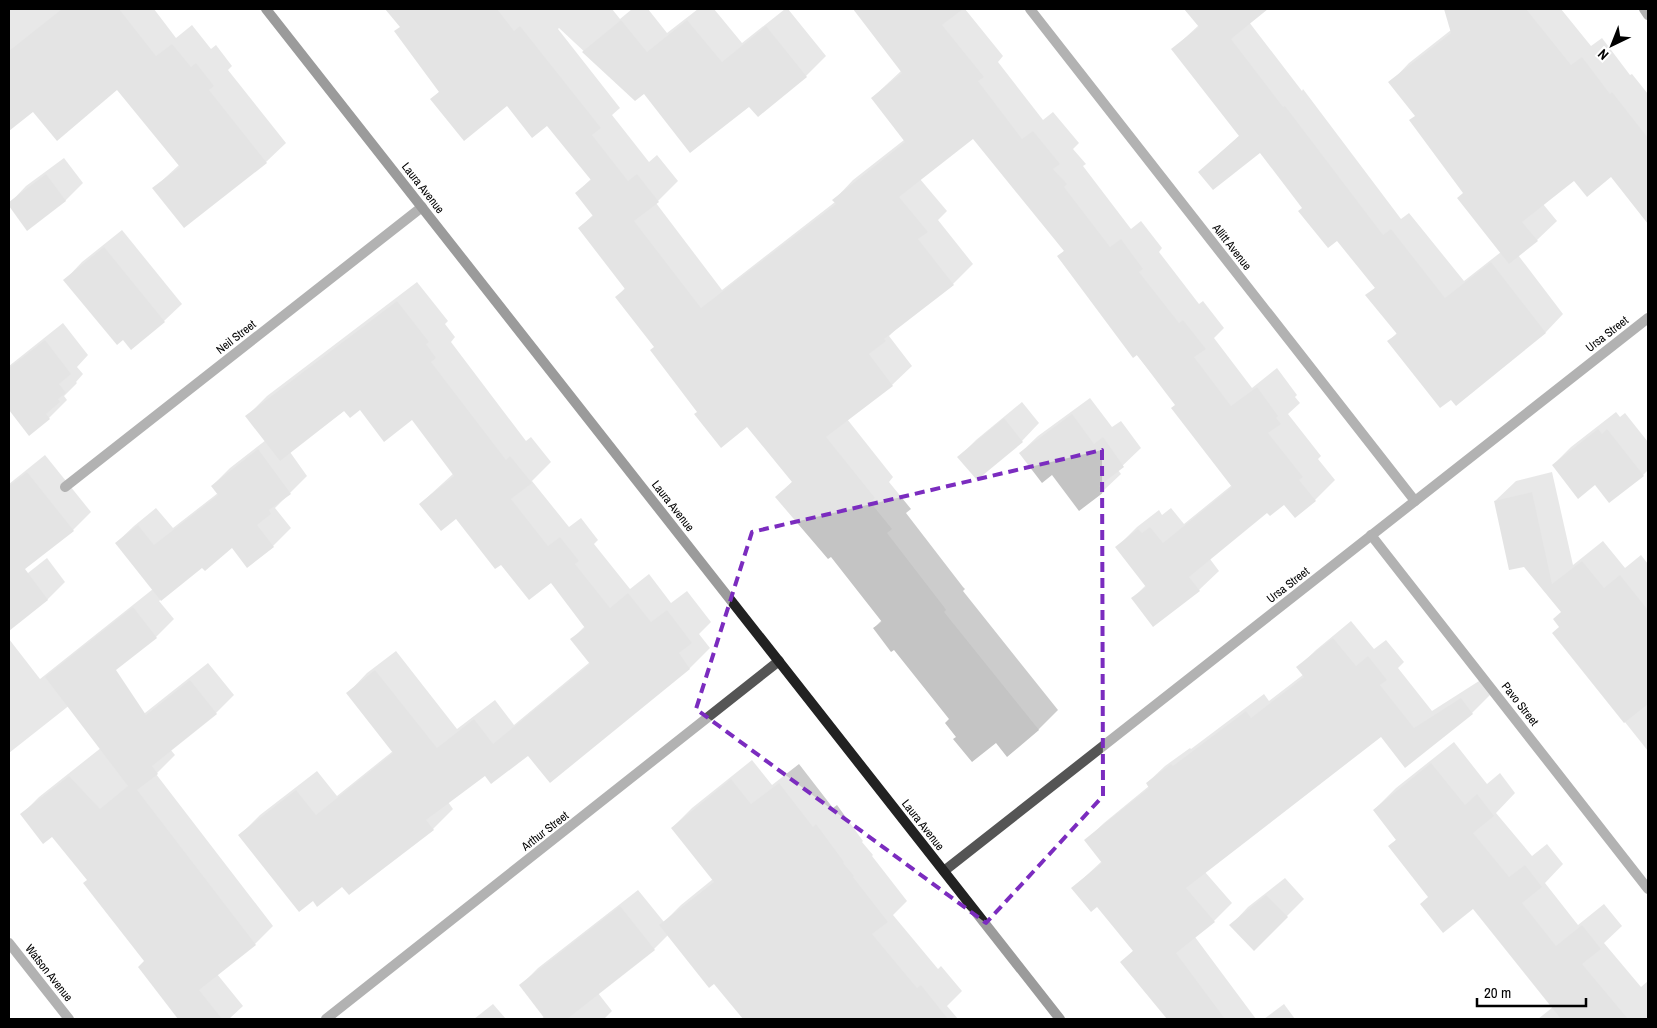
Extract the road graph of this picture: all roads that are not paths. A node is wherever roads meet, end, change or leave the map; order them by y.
1 (266, 9) edge
2 (1030, 9) edge
3 (1644, 9) edge
4 (1648, 15) edge
5 (422, 207) junction
6 (1648, 318) edge
7 (66, 487) dead end
8 (1415, 501) junction
9 (1371, 535) junction
10 (779, 661) junction
11 (944, 871) junction
12 (1648, 889) edge
13 (9, 943) edge
14 (69, 1019) edge
15 (326, 1019) edge
16 (1060, 1019) edge

1 - 5 street, Laura Avenue
2 - 8 street, Allitt Avenue
3 - 4 street
5 - 7 street, Neil Street
5 - 10 street, Laura Avenue
6 - 8 street, Ursa Street
8 - 9 street, Ursa Street
9 - 11 street, Ursa Street
9 - 12 street, Pavo Street
10 - 11 street, Laura Avenue
10 - 15 street, Arthur Street
11 - 16 street, Laura Avenue
13 - 14 street, Watson Avenue

